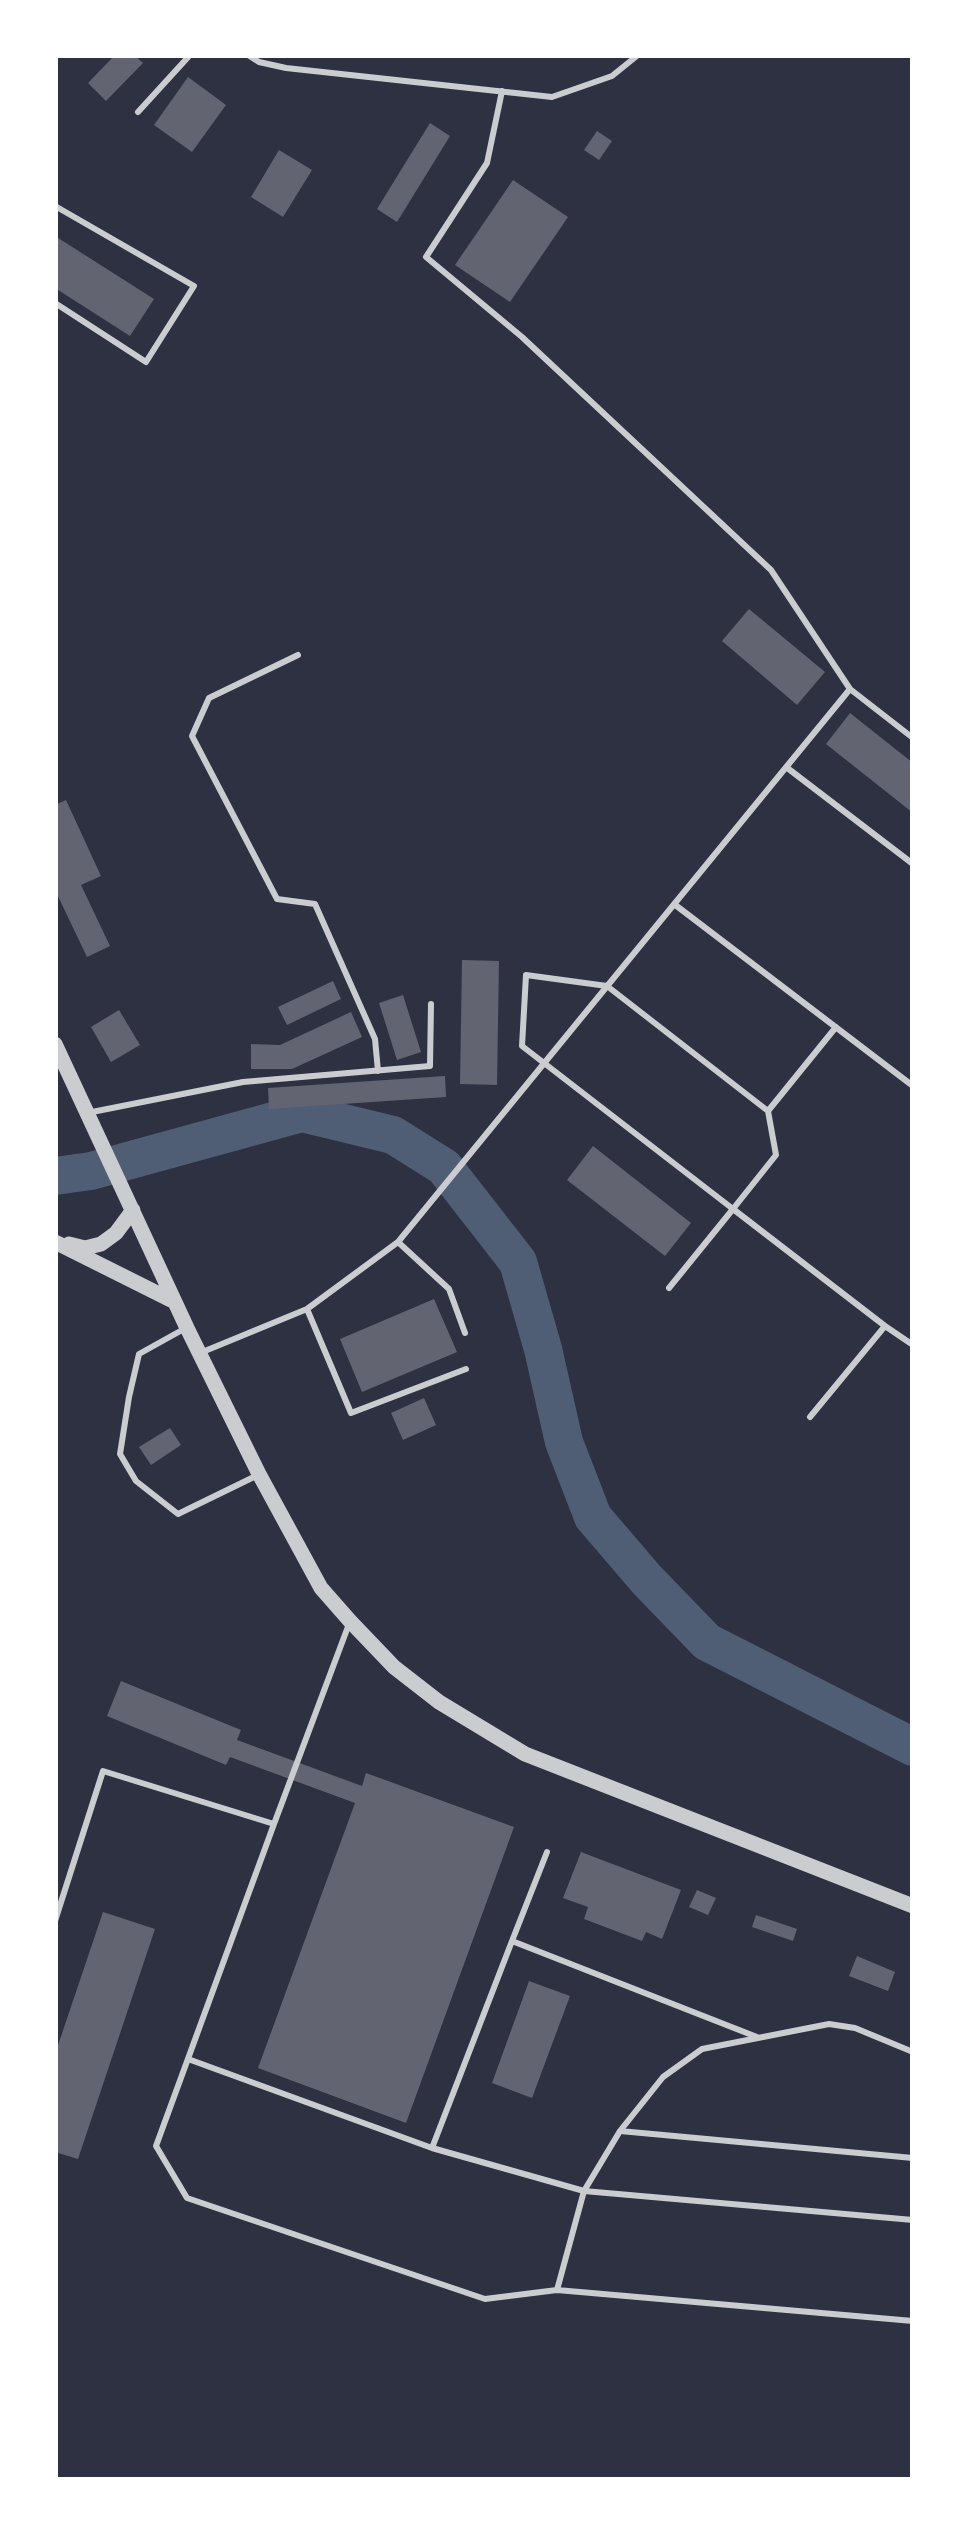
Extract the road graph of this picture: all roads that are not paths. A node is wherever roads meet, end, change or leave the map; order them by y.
1 (190, 55) edge
2 (248, 55) edge
3 (638, 55) edge
4 (502, 91) junction
5 (138, 112) dead end
6 (55, 206) edge
7 (55, 303) edge
8 (298, 655) dead end
9 (850, 689) junction
10 (913, 738) edge
11 (786, 767) junction
12 (913, 864) edge
13 (674, 904) junction
14 (607, 986) junction
15 (431, 1004) dead end
16 (836, 1028) junction
17 (55, 1044) edge
18 (544, 1063) junction
19 (378, 1071) junction
20 (913, 1086) edge
21 (768, 1110) junction
22 (86, 1113) junction
23 (733, 1209) junction
24 (133, 1210) junction
25 (400, 1240) junction
26 (55, 1242) edge
27 (669, 1288) dead end
28 (176, 1302) junction
29 (307, 1310) junction
30 (884, 1326) junction
31 (187, 1328) junction
32 (464, 1332) dead end
33 (913, 1345) edge
34 (200, 1353) junction
35 (466, 1369) dead end
36 (810, 1416) dead end
37 (259, 1474) junction
38 (350, 1622) junction
39 (274, 1824) junction
40 (547, 1852) dead end
41 (913, 1906) edge
42 (55, 1921) edge
43 (512, 1941) junction
44 (757, 2037) junction
45 (913, 2052) edge
46 (188, 2058) junction
47 (620, 2132) junction
48 (432, 2148) junction
49 (913, 2158) edge
50 (584, 2191) junction
51 (913, 2220) edge
52 (557, 2290) junction
53 (913, 2321) edge

1 - 5 lane
2 - 4 lane
3 - 4 lane
4 - 9 lane
6 - 7 lane
8 - 19 lane
9 - 10 lane
9 - 11 lane
11 - 12 lane
11 - 13 lane
13 - 14 lane
13 - 16 lane
14 - 18 lane
14 - 18 lane
14 - 21 lane
15 - 19 lane
16 - 20 lane
16 - 21 lane
17 - 22 street
18 - 23 lane
18 - 25 lane
19 - 22 lane
21 - 23 lane
22 - 24 street
23 - 27 lane
23 - 30 lane
24 - 26 street
24 - 28 street
25 - 29 lane
25 - 32 lane
26 - 28 street
28 - 31 street
29 - 34 lane
29 - 35 lane
30 - 33 lane
30 - 36 lane
31 - 34 street
31 - 37 lane
34 - 37 street
37 - 38 street
38 - 39 lane
38 - 41 street
39 - 42 lane
39 - 46 lane
40 - 43 lane
43 - 44 lane
43 - 48 lane
44 - 45 lane
44 - 47 lane
46 - 48 lane
46 - 52 lane
47 - 49 lane
47 - 50 lane
48 - 50 lane
50 - 51 lane
50 - 52 lane
52 - 53 lane

